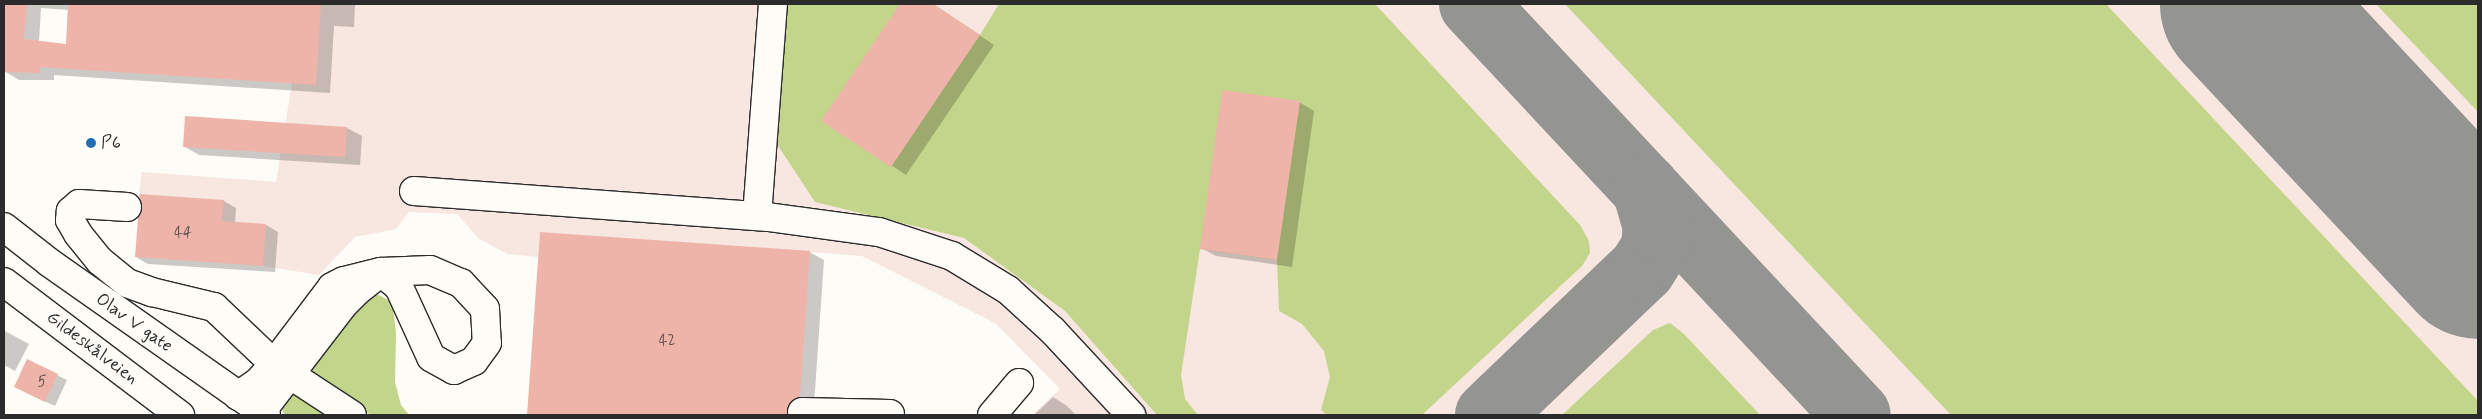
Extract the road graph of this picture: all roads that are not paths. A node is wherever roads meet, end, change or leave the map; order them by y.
1 (773, 4) edge
2 (414, 191) dead end
3 (127, 207) dead end
4 (757, 216) junction
5 (4, 227) edge
6 (381, 272) dead end
7 (4, 282) edge
8 (282, 369) junction
9 (1019, 383) dead end
10 (238, 396) junction
11 (802, 412) dead end
12 (264, 414) edge
13 (890, 414) dead end
14 (180, 415) edge
15 (352, 415) edge
16 (842, 415) edge
17 (992, 415) edge
18 (1131, 415) edge

1 - 4 street
2 - 4 street
3 - 8 street
4 - 18 street
5 - 10 street, Olav V gate
6 - 8 street
7 - 14 street, Gildeskålveien
8 - 10 street
8 - 12 street
8 - 15 street
9 - 17 street
10 - 12 street, Olav V gate
11 - 16 street
13 - 16 street

